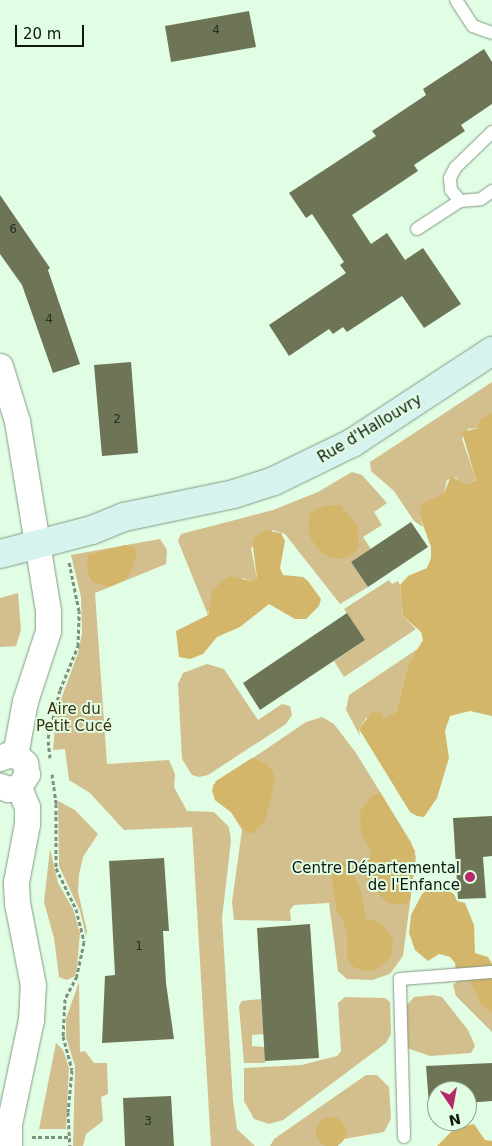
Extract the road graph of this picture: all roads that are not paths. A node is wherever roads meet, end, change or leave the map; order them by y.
1 (456, 0) edge
2 (492, 33) edge
3 (492, 132) edge
4 (492, 192) edge
5 (460, 201) junction
6 (417, 229) dead end
7 (492, 351) edge
8 (2, 376) edge
9 (0, 536) edge
10 (36, 537) junction
11 (0, 554) edge
12 (7, 757) edge
13 (9, 786) edge
14 (492, 972) edge
15 (404, 1137) dead end
16 (9, 1142) edge

1 - 2 lane
3 - 5 lane
4 - 5 lane
5 - 6 lane
7 - 10 main road, Rue d'Hallouvry
8 - 10 street
9 - 10 main road, Rue d'Hallouvry
10 - 11 main road, Rue d'Hallouvry
10 - 12 street
12 - 13 street
13 - 16 street
14 - 15 lane

